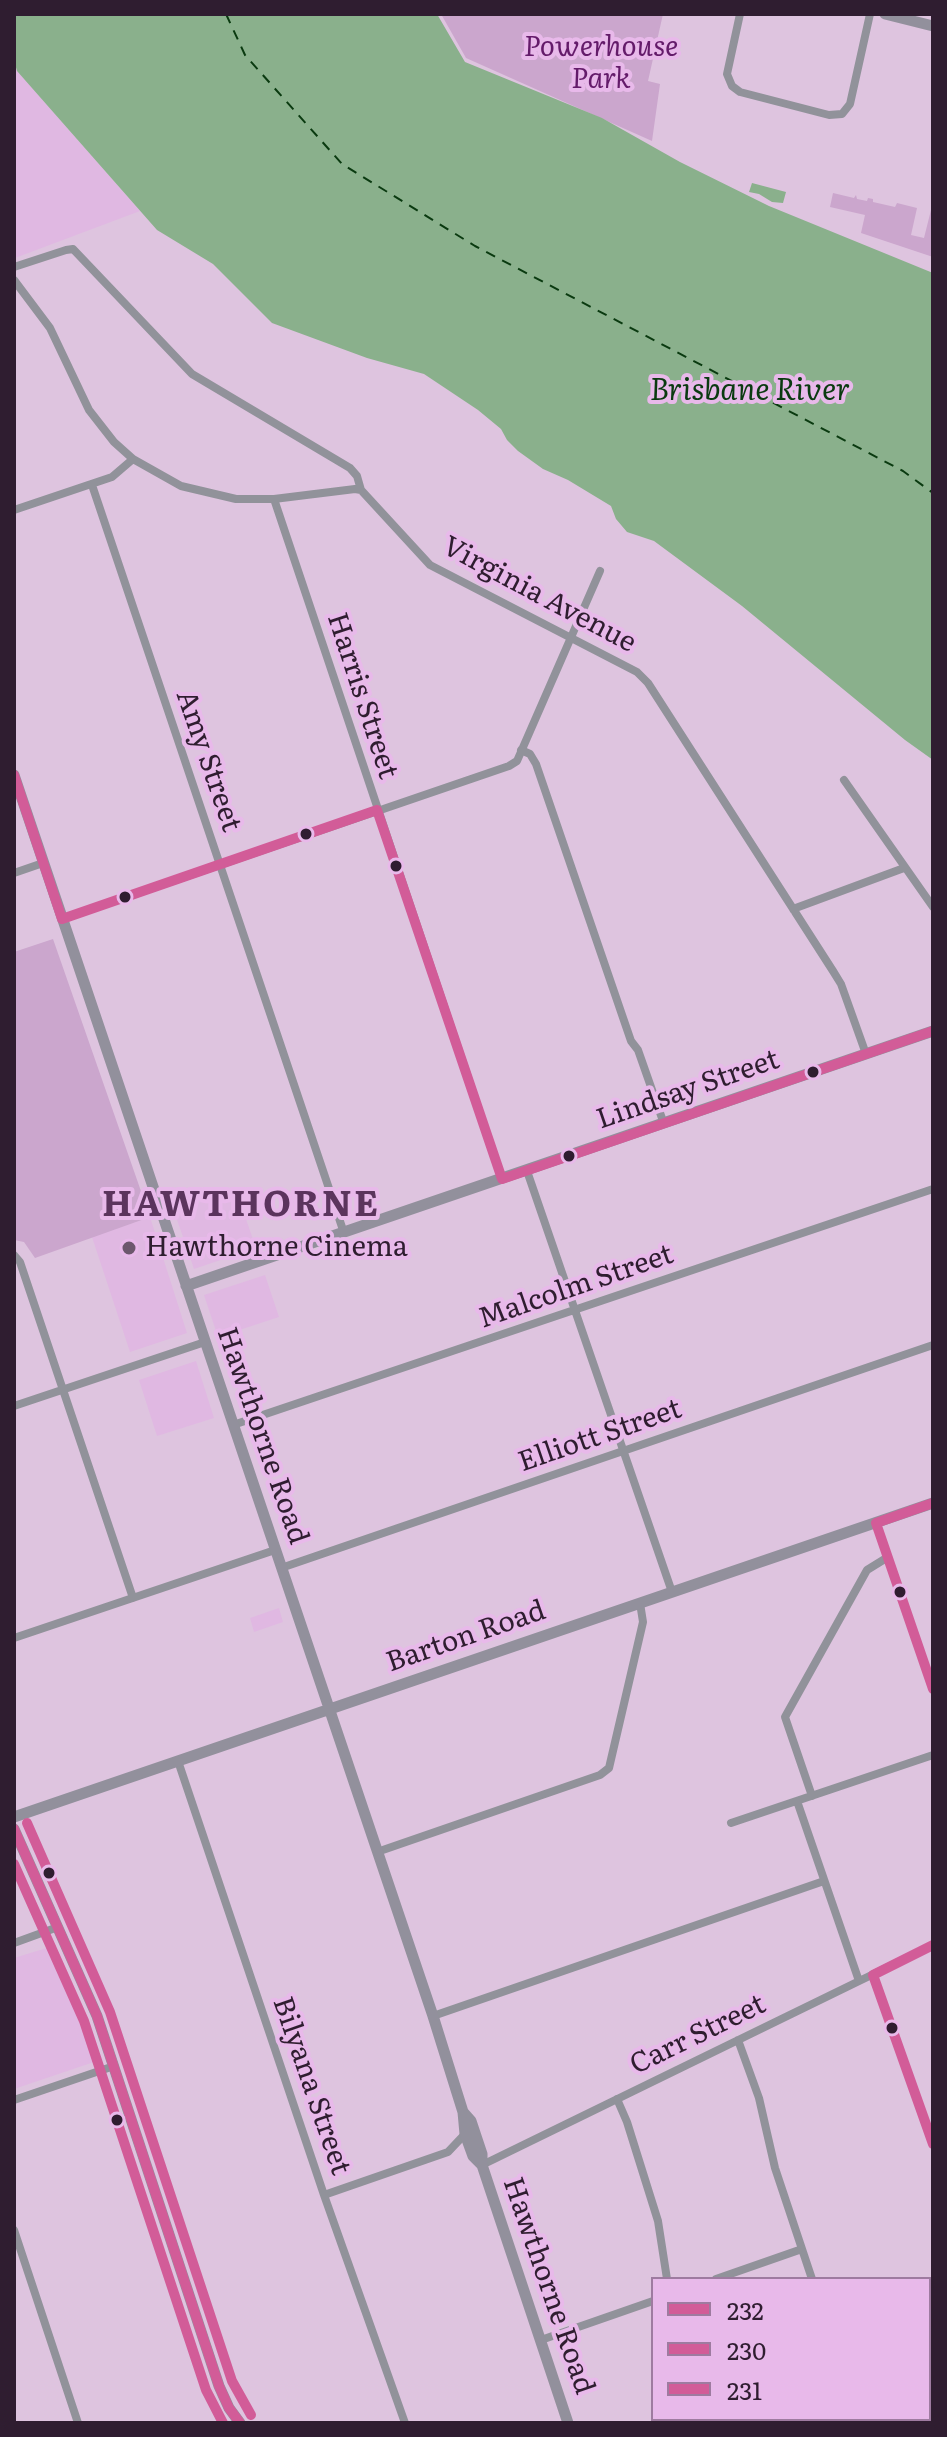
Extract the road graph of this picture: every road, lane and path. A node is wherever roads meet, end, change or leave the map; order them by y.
1 (740, 14) edge
2 (870, 14) edge
3 (885, 14) edge
4 (933, 26) edge
5 (14, 267) edge
6 (14, 280) edge
7 (133, 459) junction
8 (92, 485) junction
9 (361, 490) junction
10 (274, 499) junction
11 (14, 510) edge
12 (600, 571) dead end
13 (572, 637) junction
14 (521, 750) junction
15 (14, 775) edge
16 (844, 780) dead end
17 (377, 810) junction
18 (43, 863) junction
19 (220, 865) junction
20 (904, 868) junction
21 (14, 873) edge
22 (933, 907) edge
23 (793, 909) junction
24 (62, 919) junction
25 (933, 1031) edge
26 (866, 1054) junction
27 (664, 1124) junction
28 (527, 1171) junction
29 (502, 1179) junction
30 (933, 1189) edge
31 (344, 1233) junction
32 (14, 1255) edge
33 (186, 1286) junction
34 (575, 1311) junction
35 (205, 1342) junction
36 (933, 1345) edge
37 (63, 1389) junction
38 (14, 1406) edge
39 (233, 1425) junction
40 (623, 1451) junction
41 (933, 1503) edge
42 (876, 1523) junction
43 (275, 1550) junction
44 (888, 1557) junction
45 (281, 1568) junction
46 (672, 1592) junction
47 (133, 1598) junction
48 (640, 1603) junction
49 (14, 1638) edge
50 (933, 1689) edge
51 (329, 1710) junction
52 (933, 1755) edge
53 (178, 1761) junction
54 (812, 1796) junction
55 (797, 1801) junction
56 (14, 1817) edge
57 (731, 1823) dead end
58 (14, 1829) edge
59 (377, 1852) junction
60 (824, 1881) junction
61 (58, 1927) junction
62 (14, 1943) edge
63 (933, 1945) edge
64 (873, 1975) junction
65 (859, 1981) junction
66 (433, 2016) junction
67 (738, 2040) junction
68 (114, 2066) junction
69 (617, 2099) junction
70 (14, 2100) edge
71 (463, 2112) junction
72 (465, 2134) junction
73 (933, 2144) edge
74 (482, 2165) junction
75 (324, 2195) junction
76 (14, 2230) edge
77 (802, 2249) junction
78 (667, 2277) edge
79 (722, 2277) edge
80 (811, 2277) edge
81 (651, 2302) edge
82 (541, 2340) junction
83 (78, 2423) edge
84 (240, 2423) edge
85 (405, 2423) edge
86 (568, 2423) edge

1 - 2 street
3 - 4 street
5 - 9 street, Virginia Avenue
6 - 7 street
7 - 8 street
7 - 10 street
8 - 11 street
8 - 19 street, Amy Street
9 - 10 street
9 - 13 street, Virginia Avenue
10 - 17 street, Harris Street
12 - 13 street
13 - 14 street
13 - 23 street, Virginia Avenue
14 - 17 street
14 - 27 street
15 - 18 street, Hawthorne Road
16 - 20 street
17 - 19 street
17 - 29 street, Harris Street
18 - 21 street
18 - 24 street, Hawthorne Road
19 - 24 street
19 - 31 street, Amy Street
20 - 22 street
20 - 23 street
23 - 26 street, Virginia Avenue
24 - 33 street, Hawthorne Road
25 - 26 street, Lindsay Street
26 - 27 street, Lindsay Street
27 - 28 street, Lindsay Street
28 - 29 street, Lindsay Street
28 - 34 street
29 - 31 street, Lindsay Street
30 - 34 street, Malcolm Street
31 - 33 street, Lindsay Street
32 - 37 street
33 - 35 street, Hawthorne Road
34 - 39 street, Malcolm Street
34 - 40 street
35 - 37 street
35 - 39 street, Hawthorne Road
36 - 40 street, Elliott Street
37 - 38 street
37 - 47 street
39 - 43 street, Hawthorne Road
40 - 45 street, Elliott Street
40 - 46 street
41 - 42 street, Barton Road
42 - 44 street
42 - 46 street, Barton Road
43 - 45 street, Hawthorne Road
43 - 47 street
44 - 50 street
44 - 54 street
45 - 51 street, Hawthorne Road
46 - 48 street, Barton Road
47 - 49 street
48 - 51 street, Barton Road
48 - 59 street
51 - 53 street, Barton Road
51 - 59 street, Hawthorne Road
52 - 54 street
53 - 56 street, Barton Road
53 - 75 street, Bilyana Street
54 - 55 street
55 - 57 street
55 - 60 street
58 - 61 street
59 - 66 street, Hawthorne Road
60 - 65 street
60 - 66 street
61 - 62 street
61 - 68 street
63 - 64 street, Carr Street
64 - 65 street, Carr Street
64 - 73 street
65 - 67 street, Carr Street
66 - 71 street, Hawthorne Road
67 - 69 street, Carr Street
67 - 77 street
68 - 70 street
68 - 84 street
69 - 74 street, Carr Street
69 - 78 street
71 - 72 street, Hawthorne Road
71 - 74 street, Hawthorne Road
72 - 74 street, Hawthorne Road
72 - 75 street
74 - 82 street, Hawthorne Road
75 - 85 street, Bilyana Street
76 - 83 street
77 - 79 street
77 - 80 street
81 - 82 street
82 - 86 street, Hawthorne Road

